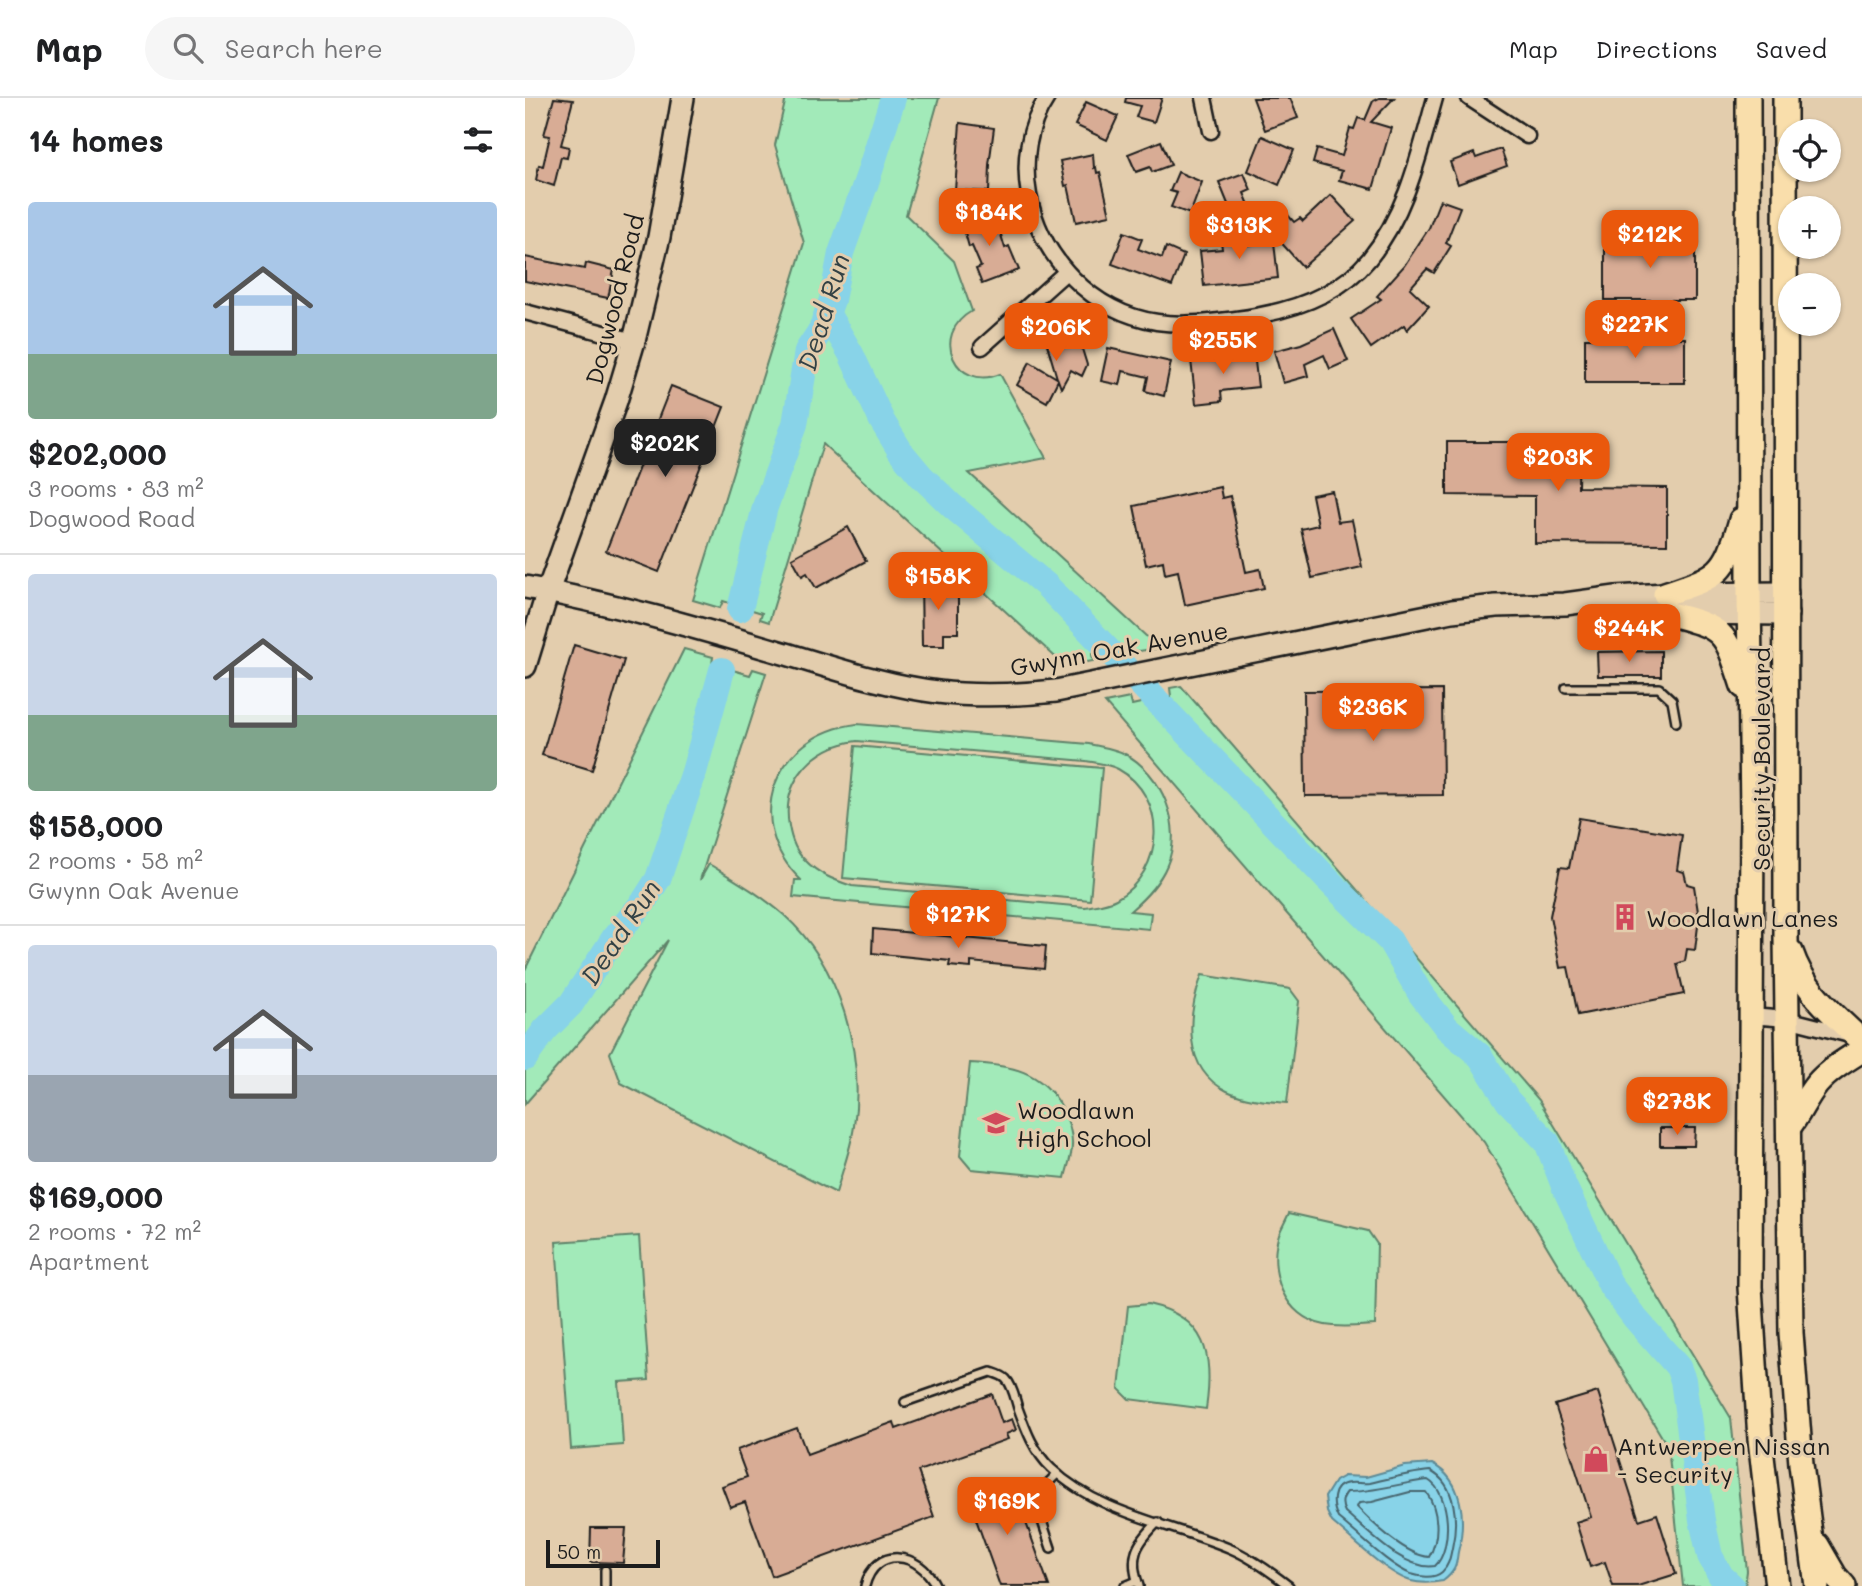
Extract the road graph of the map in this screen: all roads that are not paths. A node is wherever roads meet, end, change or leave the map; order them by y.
1 (683, 98) edge
2 (1047, 98) edge
3 (1204, 98) edge
4 (1435, 98) edge
5 (1469, 98) edge
6 (1748, 98) edge
7 (1785, 98) edge
8 (1794, 98) edge
9 (1785, 119) edge
10 (1790, 119) edge
11 (1211, 131) dead end
12 (1527, 136) dead end
13 (1785, 182) edge
14 (1066, 272) junction
15 (525, 312) edge
16 (633, 341) junction
17 (982, 346) dead end
18 (1749, 489) junction
19 (525, 587) edge
20 (548, 591) junction
21 (1666, 603) junction
22 (1749, 603) junction
23 (1787, 604) junction
24 (525, 666) edge
25 (1566, 688) dead end
26 (1751, 709) junction
27 (1676, 722) dead end
28 (1786, 938) junction
29 (1750, 1016) junction
30 (1787, 1019) junction
31 (1860, 1041) edge
32 (1789, 1127) junction
33 (905, 1402) dead end
34 (1057, 1474) junction
35 (1158, 1522) junction
36 (1810, 1533) junction
37 (1051, 1548) dead end
38 (605, 1570) dead end
39 (1775, 1575) edge
40 (1138, 1584) edge
41 (605, 1586) edge
42 (865, 1586) edge
43 (936, 1586) edge
44 (1125, 1586) edge
45 (1289, 1586) edge
46 (1763, 1586) edge
47 (1817, 1586) edge
48 (1844, 1586) edge

1 - 16 street, Dogwood Road
2 - 14 street
3 - 11 street
4 - 14 street
5 - 12 street
6 - 18 main road, Security Boulevard
7 - 9 main road, Security Boulevard
8 - 10 main road
13 - 23 main road, Security Boulevard
14 - 17 street
15 - 16 street
16 - 20 street, Dogwood Road
18 - 21 main road
18 - 22 main road, Security Boulevard
19 - 20 street, Gwynn Oak Avenue
20 - 21 street, Gwynn Oak Avenue
20 - 24 street, Dogwood Road
21 - 22 street, Gwynn Oak Avenue
21 - 26 main road
22 - 23 street, Gwynn Oak Avenue
22 - 26 main road, Security Boulevard
23 - 28 main road, Security Boulevard
25 - 27 lane
26 - 29 main road, Security Boulevard
28 - 30 main road, Security Boulevard
28 - 31 main road
29 - 30 street
29 - 39 main road, Security Boulevard
30 - 31 street
30 - 32 main road, Security Boulevard
31 - 32 main road
32 - 36 main road, Security Boulevard
33 - 34 lane
34 - 35 lane
34 - 37 lane
35 - 40 lane
35 - 45 lane
36 - 47 main road, Security Boulevard
36 - 48 main road
38 - 41 lane
39 - 46 main road
40 - 44 lane
42 - 43 lane

